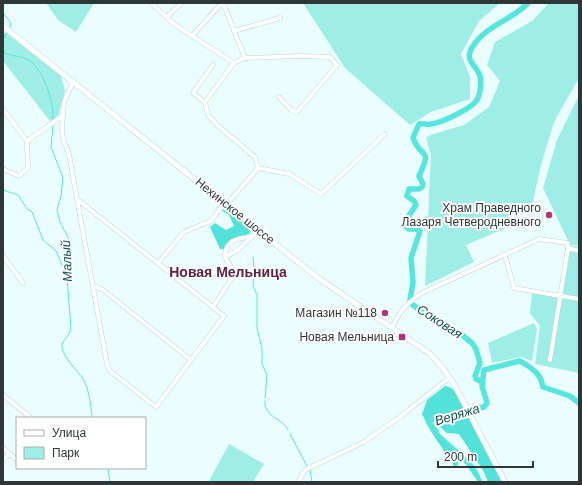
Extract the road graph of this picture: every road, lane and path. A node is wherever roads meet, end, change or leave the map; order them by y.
1 (150, 3) edge
2 (182, 3) edge
3 (222, 3) edge
4 (166, 17) junction
5 (280, 18) dead end
6 (3, 26) edge
7 (234, 31) junction
8 (192, 36) junction
9 (245, 58) junction
10 (234, 63) junction
11 (213, 65) dead end
12 (73, 82) junction
13 (279, 97) dead end
14 (205, 102) junction
15 (3, 109) edge
16 (62, 116) junction
17 (385, 134) dead end
18 (27, 141) junction
19 (258, 168) junction
20 (3, 169) edge
21 (77, 199) junction
22 (226, 204) junction
23 (259, 231) junction
24 (250, 237) junction
25 (568, 248) junction
26 (579, 251) edge
27 (505, 255) junction
28 (3, 256) edge
29 (225, 256) junction
30 (158, 263) junction
31 (23, 283) dead end
32 (94, 286) junction
33 (560, 296) junction
34 (579, 299) edge
35 (213, 306) junction
36 (392, 328) junction
37 (191, 360) junction
38 (550, 360) dead end
39 (450, 377) junction
40 (3, 394) edge
41 (30, 417) edge
42 (3, 448) edge
43 (10, 454) junction
44 (3, 459) edge
45 (16, 459) edge
46 (298, 482) edge
47 (505, 482) edge

1 - 4 street
2 - 4 street
3 - 7 street
3 - 8 street
4 - 8 street
5 - 7 street
6 - 12 main road, Нехинское шоссе
7 - 9 street
8 - 10 street
9 - 10 street
9 - 13 street
10 - 14 street
11 - 14 street
12 - 16 street
12 - 22 main road, Нехинское шоссе
14 - 19 street
15 - 18 street
16 - 18 street
16 - 21 street
17 - 19 street
18 - 20 street
19 - 22 street
21 - 30 street
21 - 32 street
22 - 23 main road, Нехинское шоссе
22 - 30 street
23 - 24 street
23 - 36 main road, Нехинское шоссе
24 - 29 street
24 - 29 street
25 - 26 street
25 - 27 street
25 - 33 street
27 - 33 street
27 - 36 street
28 - 31 street
29 - 35 street
30 - 35 street
32 - 37 street
32 - 37 street
33 - 34 street
33 - 38 street
35 - 37 street
36 - 39 main road, Нехинское шоссе
39 - 46 street
39 - 47 main road, Нехинское шоссе
40 - 41 street
42 - 43 street
43 - 44 street
43 - 45 street

